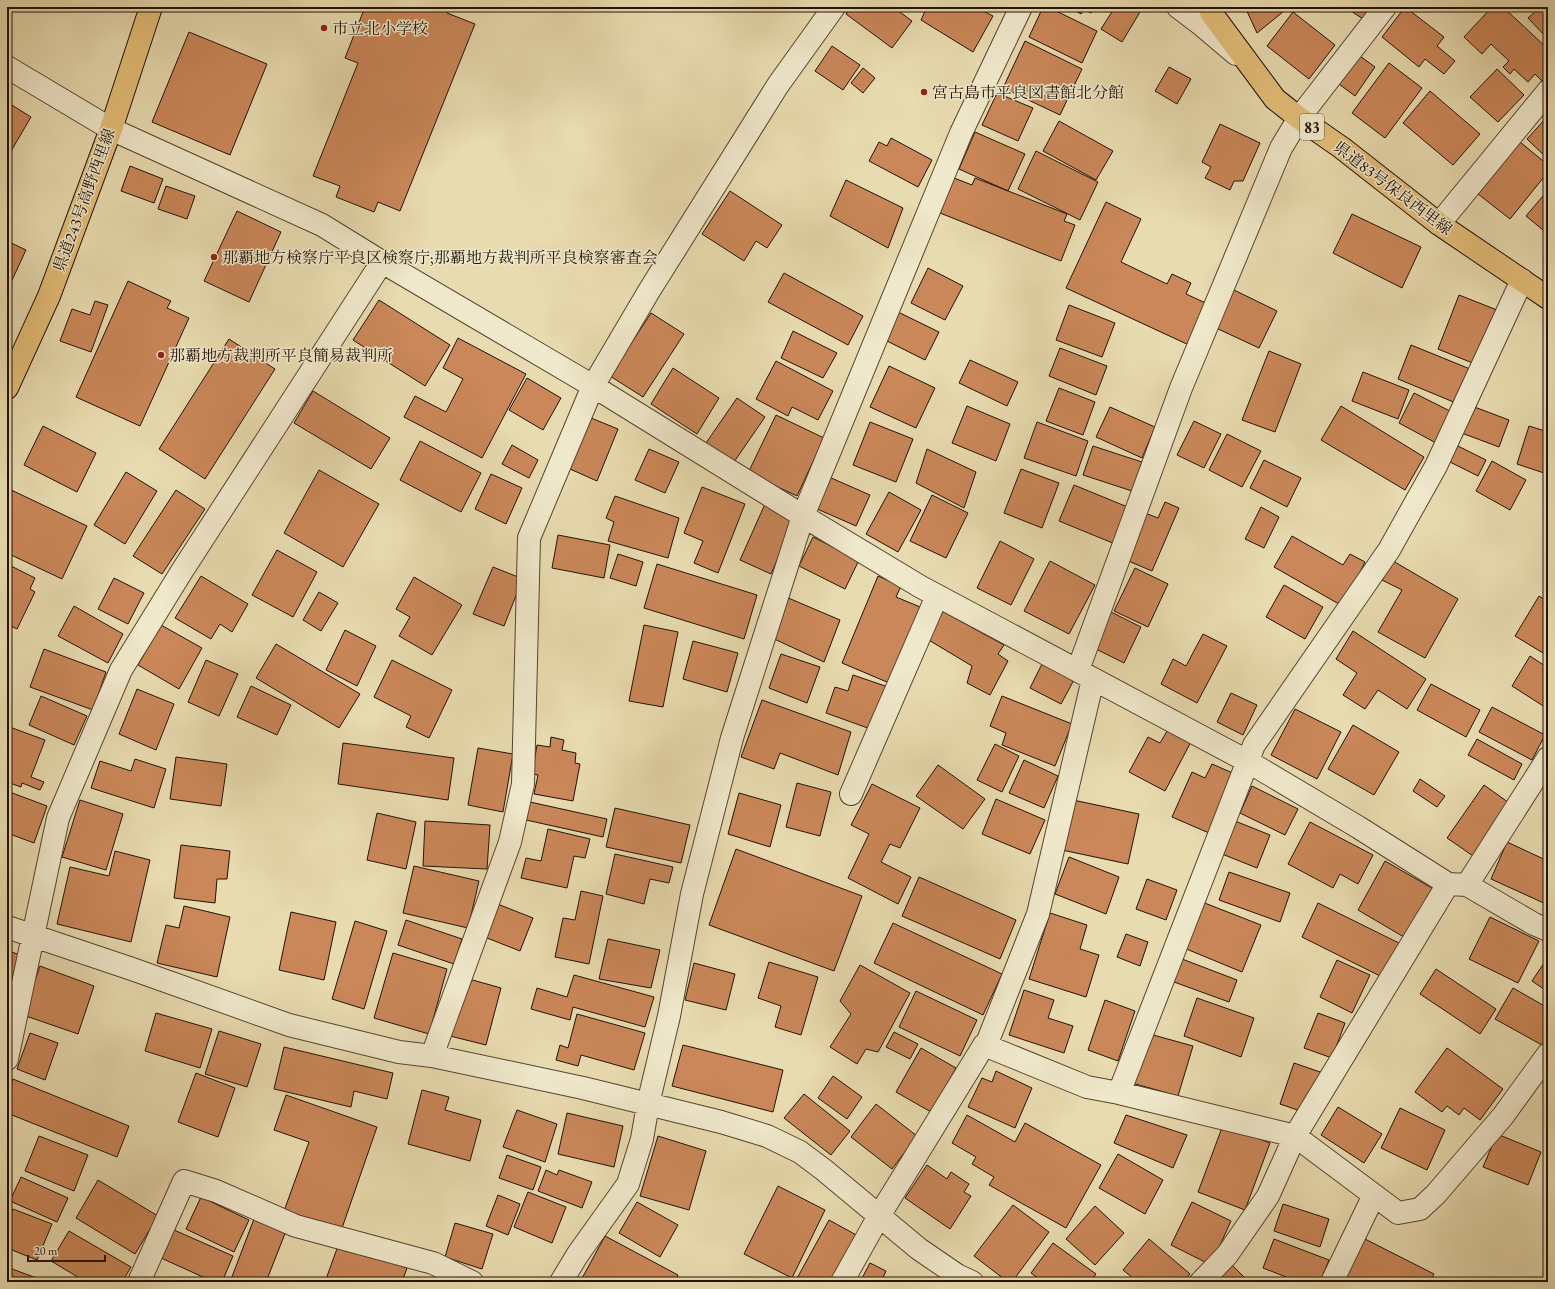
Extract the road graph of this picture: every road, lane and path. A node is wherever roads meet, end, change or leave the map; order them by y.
1 (151, 7) edge
2 (834, 7) edge
3 (1021, 7) edge
4 (1178, 7) edge
5 (1209, 7) edge
6 (1385, 7) edge
7 (1247, 63) junction
8 (7, 67) edge
9 (1548, 90) edge
10 (1299, 118) junction
11 (111, 129) junction
12 (1439, 224) junction
13 (382, 262) junction
14 (1522, 280) junction
15 (1548, 298) edge
16 (593, 386) junction
17 (7, 388) edge
18 (803, 516) junction
19 (937, 596) junction
20 (1086, 675) junction
21 (1548, 758) edge
22 (1247, 761) junction
23 (851, 794) dead end
24 (1457, 885) junction
25 (7, 927) edge
26 (1548, 930) edge
27 (34, 936) junction
28 (984, 1045) junction
29 (1548, 1054) edge
30 (432, 1056) junction
31 (7, 1059) edge
32 (1119, 1093) junction
33 (648, 1104) junction
34 (1295, 1136) junction
35 (1374, 1195) junction
36 (879, 1216) junction
37 (139, 1282) edge
38 (472, 1282) edge
39 (561, 1282) edge
40 (842, 1282) edge
41 (972, 1282) edge
42 (1201, 1282) edge
43 (1332, 1282) edge

1 - 11 main road, 県道243号高野西里線
2 - 16 street
3 - 18 street
4 - 7 street
5 - 7 main road, 県道83号保良西里線 / 83
6 - 10 street
7 - 10 main road, 県道83号保良西里線 / 83
8 - 11 street
9 - 12 street
10 - 12 main road, 県道83号保良西里線 / 83
10 - 20 street
11 - 13 street
11 - 17 main road, 県道243号高野西里線
12 - 14 main road, 県道83号保良西里線 / 83
13 - 16 street
13 - 27 street
14 - 15 main road, 県道83号保良西里線 / 83
14 - 22 street
16 - 18 street
16 - 30 street
18 - 19 street
18 - 33 street
19 - 20 street
19 - 23 street
20 - 22 street
20 - 28 street
21 - 24 street
22 - 24 street
22 - 32 street
24 - 26 street
24 - 34 street
25 - 27 street
27 - 30 street
27 - 31 street
28 - 32 street
28 - 36 street
29 - 35 street
30 - 33 street
32 - 34 street
33 - 36 street
33 - 39 street
34 - 35 street
34 - 42 street
35 - 43 street
36 - 40 street
36 - 41 street
37 - 38 street

